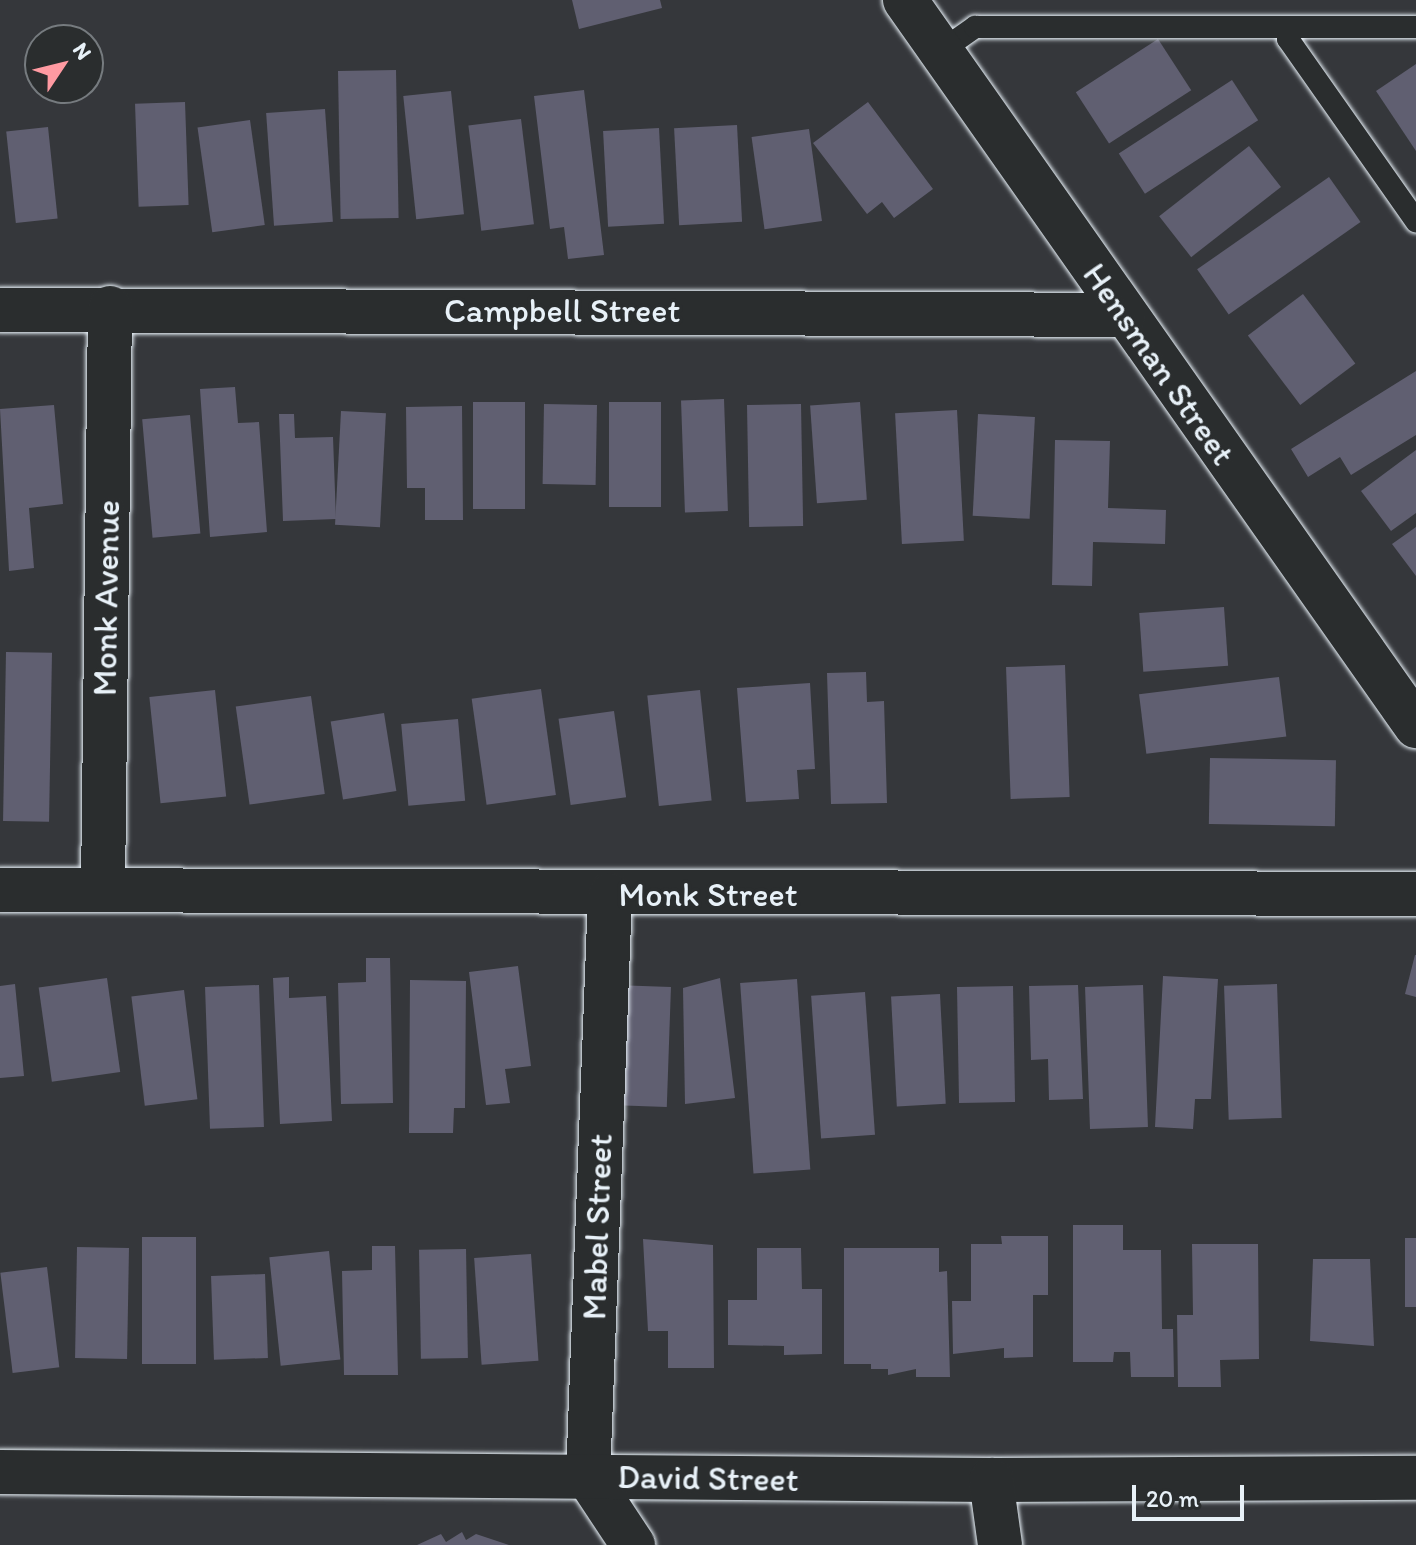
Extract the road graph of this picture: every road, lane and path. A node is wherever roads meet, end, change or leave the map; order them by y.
1 (905, 0) edge
2 (1288, 27) junction
3 (1416, 27) edge
4 (941, 51) junction
5 (1416, 221) edge
6 (110, 308) junction
7 (0, 310) edge
8 (1124, 315) junction
9 (1416, 726) edge
10 (103, 888) junction
11 (0, 890) edge
12 (1416, 894) edge
13 (610, 895) junction
14 (0, 1472) edge
15 (588, 1477) junction
16 (1416, 1478) edge
17 (991, 1480) junction
18 (633, 1545) edge
19 (1000, 1545) edge

1 - 4 street, Hensman Street
2 - 3 lane
2 - 4 lane
2 - 5 lane
4 - 8 street, Hensman Street
6 - 7 street, Campbell Street
6 - 8 street, Campbell Street
6 - 10 street, Monk Avenue
8 - 9 street, Hensman Street
10 - 11 street, Monk Street
10 - 13 street, Monk Street
12 - 13 street, Monk Street
13 - 15 street, Mabel Street
14 - 15 street, David Street
15 - 17 street, David Street
15 - 18 street
16 - 17 street, David Street
17 - 19 street

